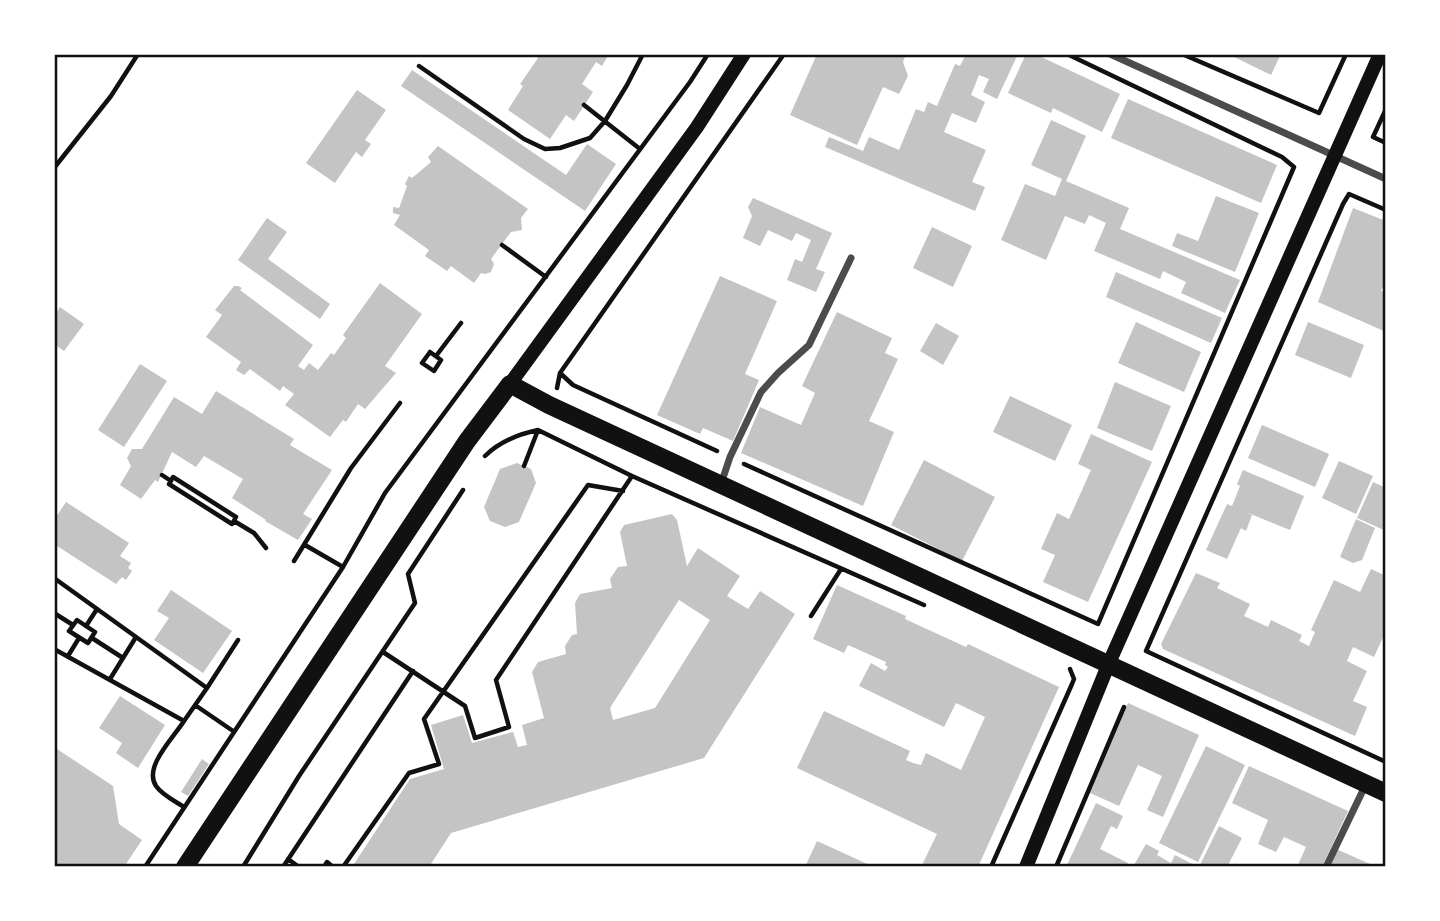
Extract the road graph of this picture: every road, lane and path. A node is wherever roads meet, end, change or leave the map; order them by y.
1 (138, 54) edge
2 (643, 54) edge
3 (708, 54) edge
4 (744, 54) edge
5 (784, 54) edge
6 (1067, 54) edge
7 (1110, 54) edge
8 (1182, 54) edge
9 (1346, 54) edge
10 (1380, 54) edge
11 (419, 66) dead end
12 (584, 105) dead end
13 (1386, 109) edge
14 (605, 121) junction
15 (1386, 144) edge
16 (640, 149) junction
17 (1335, 155) junction
18 (54, 168) edge
19 (1386, 179) edge
20 (1386, 210) edge
21 (502, 245) dead end
22 (851, 258) dead end
23 (546, 276) junction
24 (461, 323) dead end
25 (436, 356) junction
26 (560, 373) junction
27 (510, 384) junction
28 (557, 388) dead end
29 (400, 403) dead end
30 (538, 430) junction
31 (730, 457) junction
32 (480, 464) dead end
33 (524, 466) dead end
34 (162, 475) dead end
35 (632, 476) junction
36 (721, 484) junction
37 (466, 486) dead end
38 (623, 491) junction
39 (304, 545) junction
40 (266, 548) dead end
41 (295, 561) dead end
42 (343, 567) junction
43 (841, 569) junction
44 (54, 578) edge
45 (929, 607) dead end
46 (97, 609) junction
47 (54, 613) edge
48 (811, 616) dead end
49 (73, 625) junction
50 (86, 626) junction
51 (136, 637) junction
52 (79, 638) junction
53 (92, 638) junction
54 (238, 640) dead end
55 (54, 649) edge
56 (383, 652) junction
57 (68, 656) junction
58 (123, 658) junction
59 (1110, 663) junction
60 (1069, 667) dead end
61 (413, 671) junction
62 (110, 679) junction
63 (207, 688) junction
64 (442, 691) junction
65 (195, 705) junction
66 (1124, 706) dead end
67 (184, 722) junction
68 (233, 731) junction
69 (1386, 762) edge
70 (1366, 783) junction
71 (1386, 793) edge
72 (184, 807) junction
73 (288, 859) junction
74 (145, 867) edge
75 (185, 867) edge
76 (243, 867) edge
77 (283, 867) edge
78 (299, 867) edge
79 (324, 867) edge
80 (333, 867) edge
81 (344, 867) edge
82 (991, 867) edge
83 (1026, 867) edge
84 (1056, 867) edge
85 (1326, 867) edge

1 - 18 path
2 - 14 path
3 - 16 path
4 - 27 main road
5 - 26 path
6 - 31 path
7 - 17 street
8 - 9 path
10 - 17 main road
11 - 14 path
12 - 14 path
13 - 15 path
14 - 16 path
16 - 23 path
17 - 19 street
17 - 59 main road
20 - 69 path
21 - 23 path
22 - 31 street
23 - 42 path
24 - 25 path
25 - 25 path
26 - 28 path
26 - 31 path
27 - 36 main road
27 - 75 main road
29 - 39 path
30 - 32 path
30 - 33 path
30 - 35 path
31 - 36 street
34 - 40 path
35 - 38 path
35 - 43 path
36 - 59 main road
37 - 56 path
38 - 64 path
38 - 64 path
39 - 41 path
39 - 42 path
42 - 68 path
43 - 45 path
43 - 48 path
44 - 46 path
46 - 50 path
46 - 51 path
47 - 49 path
49 - 50 path
49 - 52 path
50 - 53 path
51 - 58 path
51 - 63 path
52 - 53 path
52 - 57 path
53 - 58 path
54 - 63 path
55 - 57 path
56 - 61 path
56 - 76 path
57 - 62 path
58 - 62 path
59 - 70 main road
59 - 83 main road
60 - 82 path
61 - 64 path
61 - 73 path
62 - 67 path
63 - 65 path
64 - 81 path
65 - 67 path
65 - 68 path
66 - 84 path
67 - 72 path
68 - 72 path
70 - 71 main road
70 - 85 street
72 - 74 path
73 - 77 path
73 - 78 path
79 - 80 path

